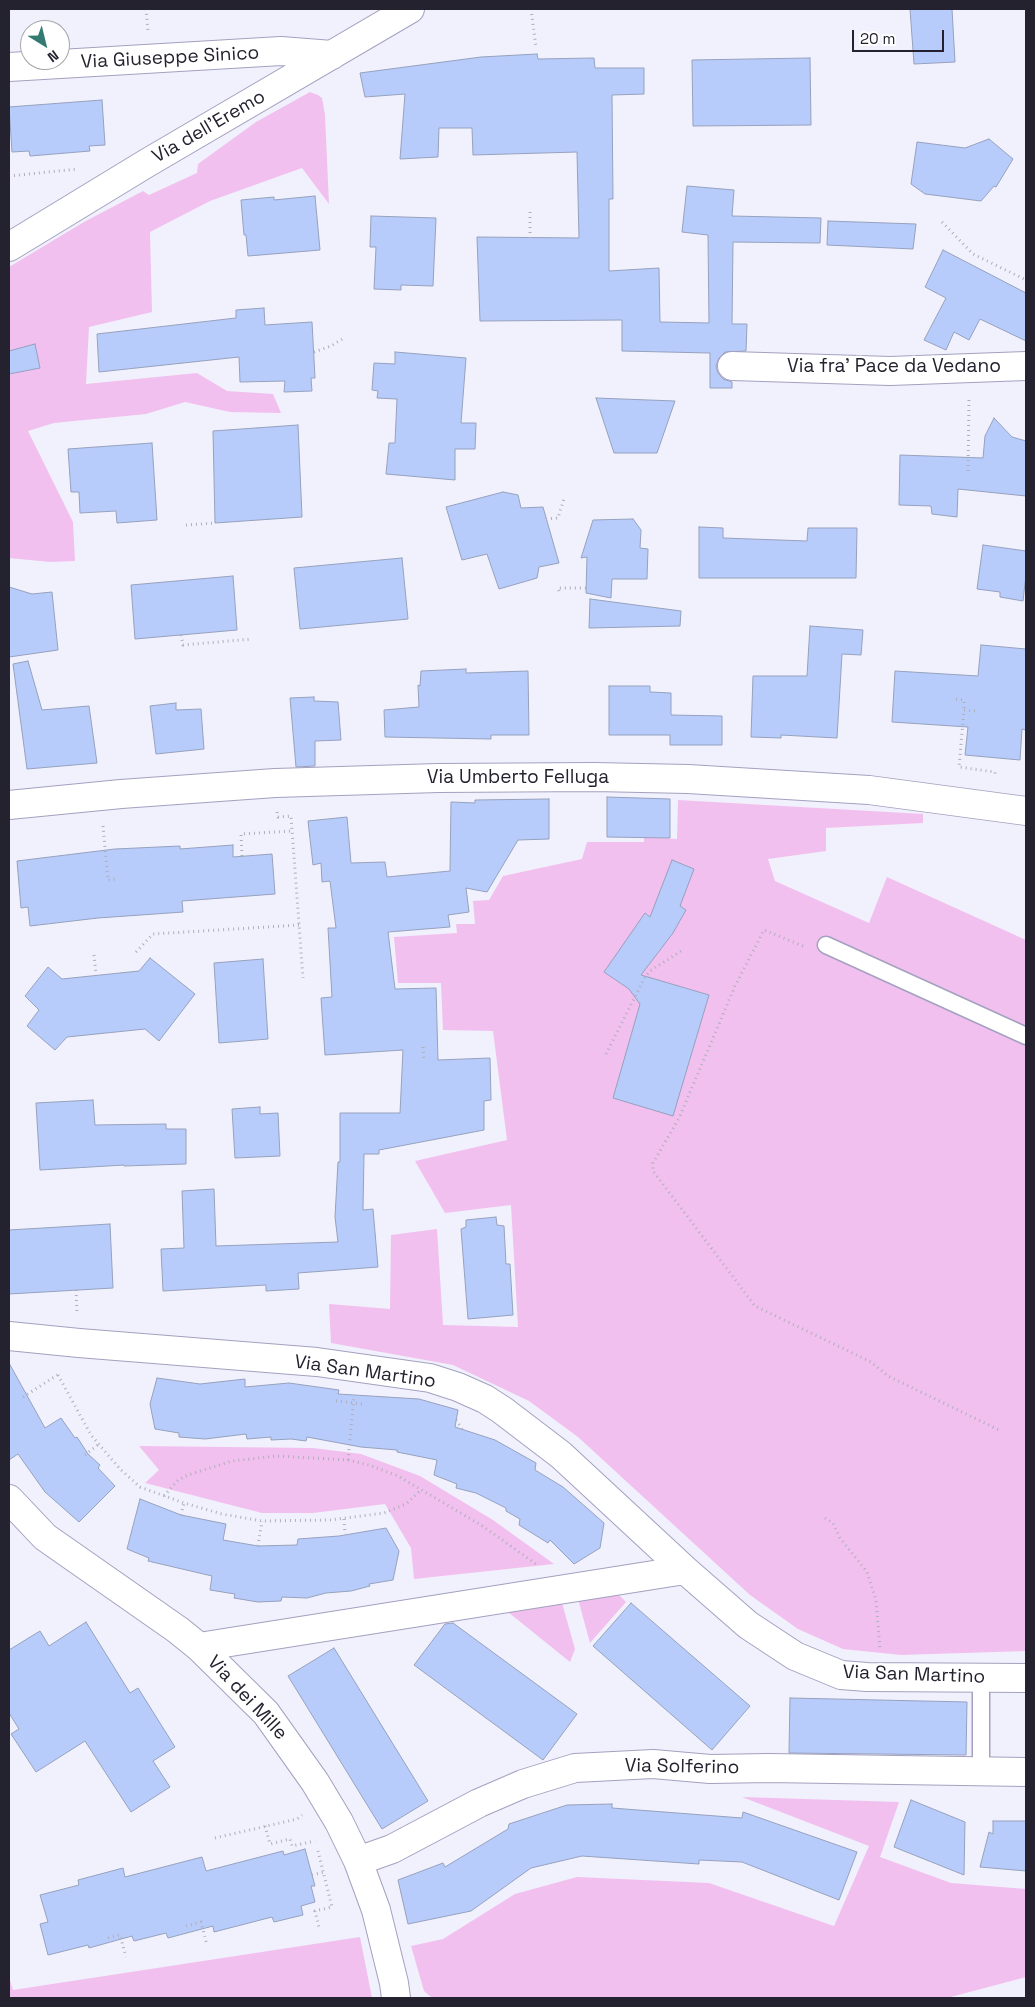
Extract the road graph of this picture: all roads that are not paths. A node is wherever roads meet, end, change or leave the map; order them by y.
1 (410, 9) edge
2 (332, 56) junction
3 (9, 67) edge
4 (9, 247) edge
5 (732, 366) dead end
6 (1026, 366) edge
7 (9, 805) edge
8 (1026, 811) edge
9 (826, 944) road end
10 (1026, 1036) edge
11 (9, 1336) edge
12 (9, 1499) edge
13 (685, 1570) junction
14 (199, 1647) junction
15 (981, 1678) junction
16 (1026, 1678) edge
17 (981, 1771) junction
18 (1026, 1772) edge
19 (358, 1861) junction
20 (396, 1998) edge

1 - 2 street, Via dell'Eremo
2 - 3 street, Via Giuseppe Sinico
2 - 4 street, Via dell'Eremo
5 - 6 street, Via fra' Pace da Vedano
7 - 8 street, Via Umberto Felluga
9 - 10 lane
11 - 13 street, Via San Martino
12 - 14 street, Via dei Mille
13 - 14 street
13 - 15 street, Via San Martino
14 - 19 street, Via dei Mille
15 - 16 street, Via San Martino
15 - 17 lane
17 - 18 street, Via Solferino
17 - 19 street, Via Solferino
19 - 20 street, Via dei Mille

